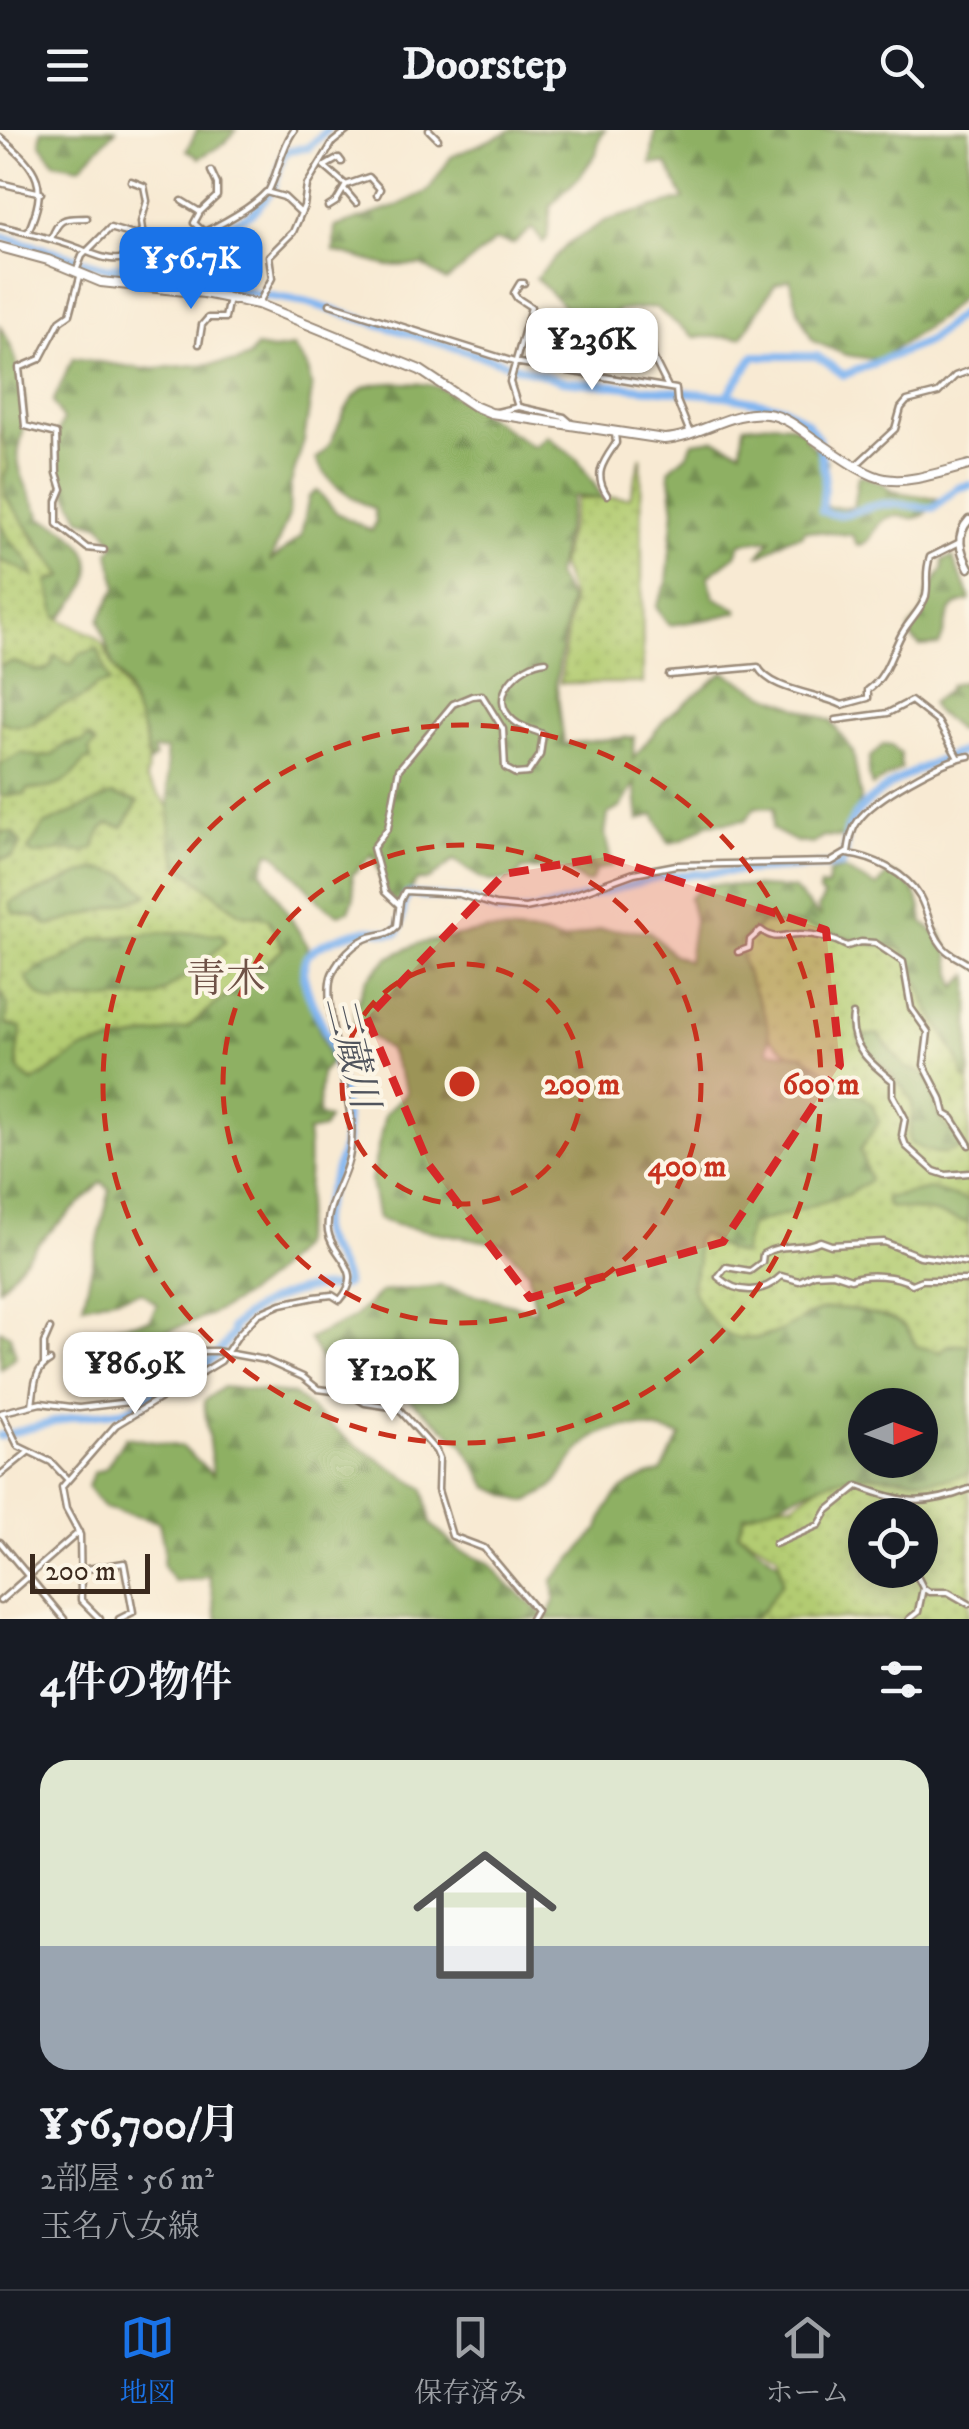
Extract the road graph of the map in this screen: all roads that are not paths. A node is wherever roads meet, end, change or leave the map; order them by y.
1 (294, 130) edge
2 (348, 130) edge
3 (429, 130) edge
4 (0, 137) edge
5 (438, 139) dead end
6 (342, 162) dead end
7 (322, 165) junction
8 (211, 171) dead end
9 (131, 181) dead end
10 (0, 183) edge
11 (346, 187) junction
12 (268, 192) junction
13 (42, 193) junction
14 (377, 195) dead end
15 (182, 201) dead end
16 (356, 203) dead end
17 (328, 206) dead end
18 (200, 212) junction
19 (300, 213) junction
20 (88, 218) dead end
21 (0, 226) edge
22 (203, 230) junction
23 (28, 232) junction
24 (50, 239) junction
25 (0, 249) edge
26 (86, 251) junction
27 (78, 272) junction
28 (524, 282) dead end
29 (229, 298) junction
30 (260, 301) junction
31 (330, 304) dead end
32 (632, 314) dead end
33 (198, 344) dead end
34 (514, 362) junction
35 (969, 371) edge
36 (668, 387) junction
37 (518, 406) junction
38 (491, 413) junction
39 (575, 426) junction
40 (690, 432) dead end
41 (615, 433) junction
42 (854, 466) junction
43 (969, 466) edge
44 (607, 495) dead end
45 (969, 520) edge
46 (960, 542) junction
47 (104, 550) dead end
48 (969, 568) edge
49 (546, 661) dead end
50 (669, 675) dead end
51 (836, 720) dead end
52 (969, 756) edge
53 (958, 758) junction
54 (846, 855) junction
55 (399, 905) junction
56 (738, 952) dead end
57 (969, 965) edge
58 (853, 1015) dead end
59 (969, 1144) edge
60 (969, 1173) edge
61 (969, 1263) edge
62 (969, 1280) edge
63 (50, 1328) dead end
64 (221, 1352) junction
65 (32, 1405) junction
66 (1, 1413) edge
67 (29, 1452) junction
68 (0, 1475) edge
69 (68, 1480) junction
70 (969, 1488) edge
71 (79, 1532) junction
72 (0, 1542) edge
73 (775, 1544) dead end
74 (80, 1570) junction
75 (29, 1576) junction
76 (923, 1588) joint
77 (0, 1601) edge
78 (969, 1604) edge
79 (60, 1613) junction
80 (53, 1619) edge
81 (64, 1619) edge
82 (100, 1619) edge
83 (119, 1619) edge
84 (532, 1619) edge
85 (909, 1619) edge

1 - 12 street
2 - 7 street
3 - 5 street
4 - 13 street
6 - 7 street
7 - 11 street
7 - 19 street
8 - 18 street
9 - 26 street
10 - 13 street
11 - 14 street
11 - 16 street
11 - 17 street
12 - 19 street
12 - 22 street
13 - 23 street
15 - 18 street
18 - 22 street
19 - 30 street
20 - 24 street
21 - 23 street
22 - 26 street
23 - 24 street
24 - 26 street
25 - 27 main road
26 - 27 street
27 - 29 main road
27 - 47 street
28 - 34 street
29 - 30 main road
29 - 33 street
30 - 38 main road
31 - 34 street
32 - 36 street
34 - 36 street
34 - 37 street
35 - 42 street
36 - 40 street
37 - 38 street
37 - 39 street
38 - 39 main road
39 - 41 main road
41 - 42 main road
41 - 44 street
42 - 43 main road
45 - 46 street
46 - 48 street
46 - 50 street
49 - 55 street
51 - 53 street
52 - 53 street
53 - 54 street
54 - 55 street
54 - 57 street
55 - 64 street
56 - 59 street
58 - 60 street
61 - 62 street
63 - 65 street
64 - 65 street
64 - 69 street
64 - 84 street
65 - 66 street
66 - 67 street
67 - 68 street
67 - 69 street
69 - 71 street
70 - 73 street
71 - 74 street
71 - 75 street
72 - 75 street
74 - 82 street
74 - 83 street
75 - 77 street
75 - 79 street
76 - 78 street
76 - 85 street
79 - 80 street
79 - 81 street

